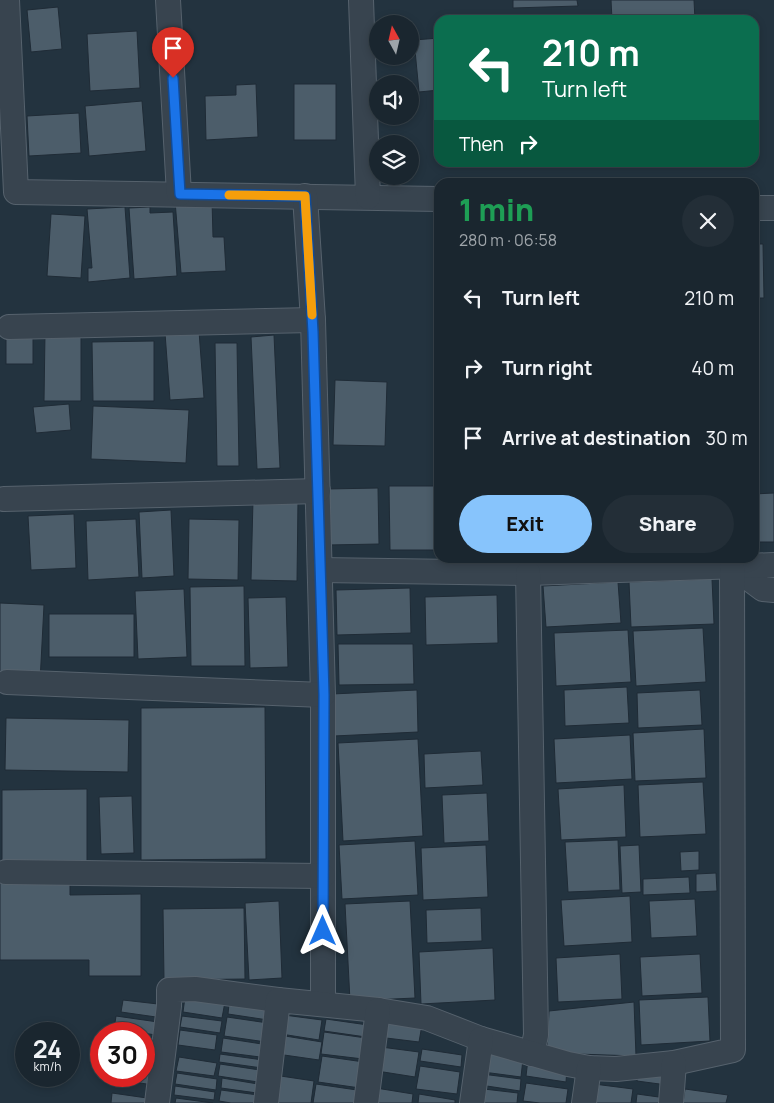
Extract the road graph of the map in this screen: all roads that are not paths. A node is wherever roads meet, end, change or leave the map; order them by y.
1 (7, 0) edge
2 (168, 0) edge
3 (361, 0) edge
4 (180, 194) junction
5 (305, 196) junction
6 (368, 197) junction
7 (434, 199) edge
8 (759, 208) edge
9 (774, 208) edge
10 (313, 320) junction
11 (9, 327) dead end
12 (318, 491) junction
13 (4, 499) dead end
14 (774, 565) edge
15 (732, 566) junction
16 (320, 570) junction
17 (528, 573) junction
18 (774, 590) edge
19 (7, 682) dead end
20 (324, 695) junction
21 (6, 872) dead end
22 (323, 876) junction
23 (278, 1000) junction
24 (323, 1004) junction
25 (378, 1010) junction
26 (480, 1039) junction
27 (532, 1054) junction
28 (674, 1063) junction
29 (589, 1068) junction
30 (157, 1103) edge
31 (266, 1103) edge
32 (366, 1103) edge
33 (472, 1103) edge
34 (584, 1103) edge
35 (671, 1103) edge

1 - 4 street
2 - 4 street
3 - 6 street
4 - 5 street
5 - 6 street
5 - 10 street
6 - 7 street
8 - 9 street
10 - 11 street
10 - 12 street
12 - 13 street
12 - 16 street
14 - 15 street
15 - 17 street
15 - 18 street
15 - 28 street
16 - 17 street
16 - 20 street
17 - 27 street
19 - 20 street
20 - 22 street
21 - 22 street
22 - 24 street
23 - 24 street
23 - 30 street
23 - 31 street
24 - 25 street
25 - 26 street
25 - 32 street
26 - 27 street
26 - 33 street
27 - 29 street
28 - 29 street
28 - 35 street
29 - 34 street

